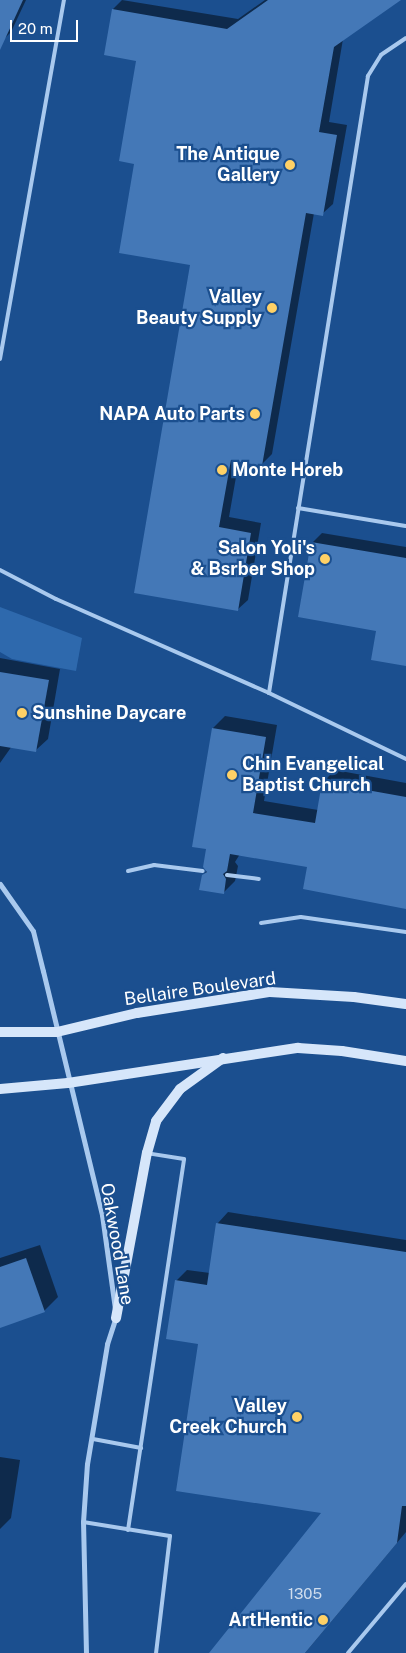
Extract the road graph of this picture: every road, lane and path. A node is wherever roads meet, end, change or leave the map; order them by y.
1 (64, 0) edge
2 (406, 38) edge
3 (0, 359) edge
4 (298, 508) junction
5 (406, 526) edge
6 (0, 570) edge
7 (269, 693) junction
8 (406, 759) edge
9 (128, 871) dead end
10 (203, 872) dead end
11 (227, 874) dead end
12 (259, 879) dead end
13 (0, 884) edge
14 (261, 923) dead end
15 (406, 932) edge
16 (406, 1004) edge
17 (0, 1032) edge
18 (57, 1032) junction
19 (225, 1057) junction
20 (406, 1060) edge
21 (68, 1083) junction
22 (0, 1089) edge
23 (146, 1153) junction
24 (116, 1318) junction
25 (92, 1439) junction
26 (141, 1448) junction
27 (83, 1522) junction
28 (128, 1530) junction
29 (406, 1584) edge
30 (86, 1653) edge
31 (156, 1653) edge
32 (348, 1653) edge

1 - 3 lane
2 - 4 lane
4 - 5 lane
4 - 7 lane
6 - 7 lane
7 - 8 lane
9 - 10 lane
11 - 12 lane
13 - 18 street, Oakwood Lane
14 - 15 lane
16 - 18 main road, Bellaire Boulevard
17 - 18 main road, Bellaire Boulevard
18 - 21 street, Oakwood Lane
19 - 20 main road
19 - 21 main road
19 - 23 main road
21 - 22 main road
21 - 24 street, Oakwood Lane
23 - 24 main road
23 - 26 lane
24 - 25 street, Oakwood Lane
25 - 26 lane
25 - 27 street, Oakwood Lane
26 - 28 lane
27 - 28 lane
27 - 30 street, Oakwood Lane
28 - 31 lane
29 - 32 lane

